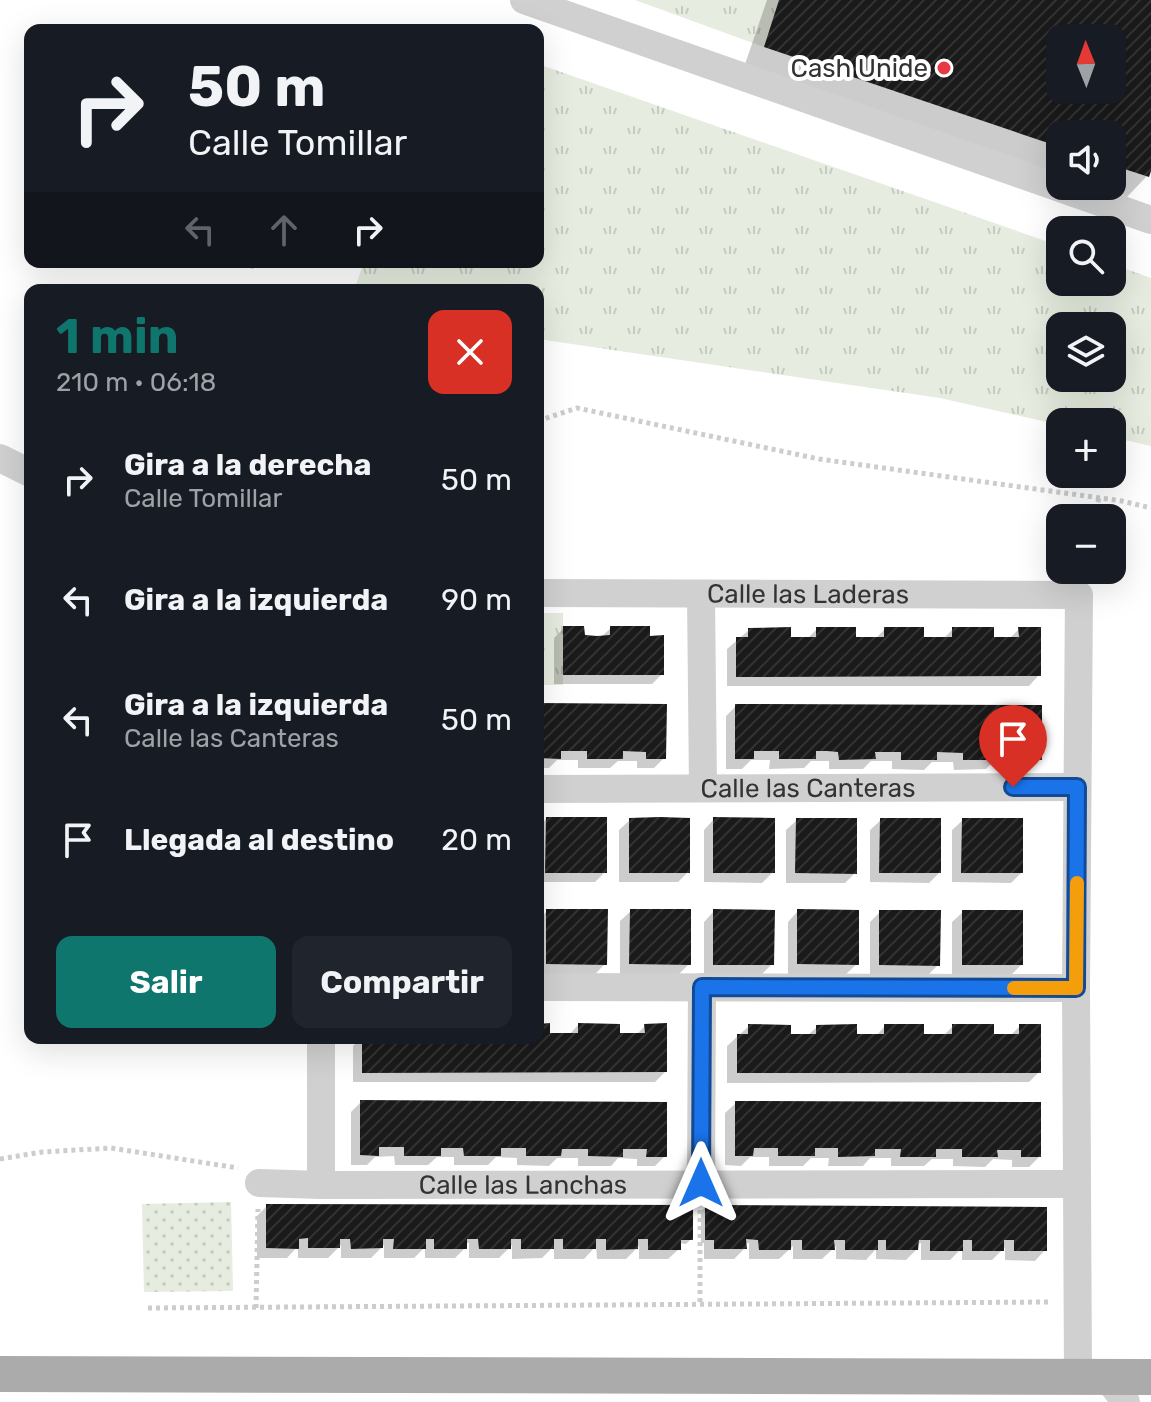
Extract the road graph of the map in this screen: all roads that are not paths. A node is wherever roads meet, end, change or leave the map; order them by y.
1 (524, 0) edge
2 (1151, 220) edge
3 (0, 458) edge
4 (24, 470) edge
5 (544, 593) edge
6 (701, 594) junction
7 (1077, 787) junction
8 (703, 788) junction
9 (544, 789) edge
10 (544, 987) edge
11 (702, 987) junction
12 (1076, 988) junction
13 (321, 1044) edge
14 (259, 1183) road end
15 (1077, 1184) junction
16 (321, 1185) junction
17 (700, 1193) junction
18 (0, 1374) edge
19 (1151, 1377) edge
20 (1103, 1385) edge

1 - 2 street
3 - 4 street
5 - 6 street, Calle las Laderas
6 - 7 street, Calle las Laderas
6 - 8 street
7 - 8 street, Calle las Canteras
7 - 12 street
8 - 9 street, Calle las Canteras
10 - 11 street
11 - 12 street
11 - 17 street
12 - 15 street
13 - 16 street
14 - 16 street, Calle las Lanchas
15 - 17 street, Calle las Lanchas
15 - 20 street
16 - 17 street, Calle las Lanchas
18 - 20 main road
19 - 20 main road

